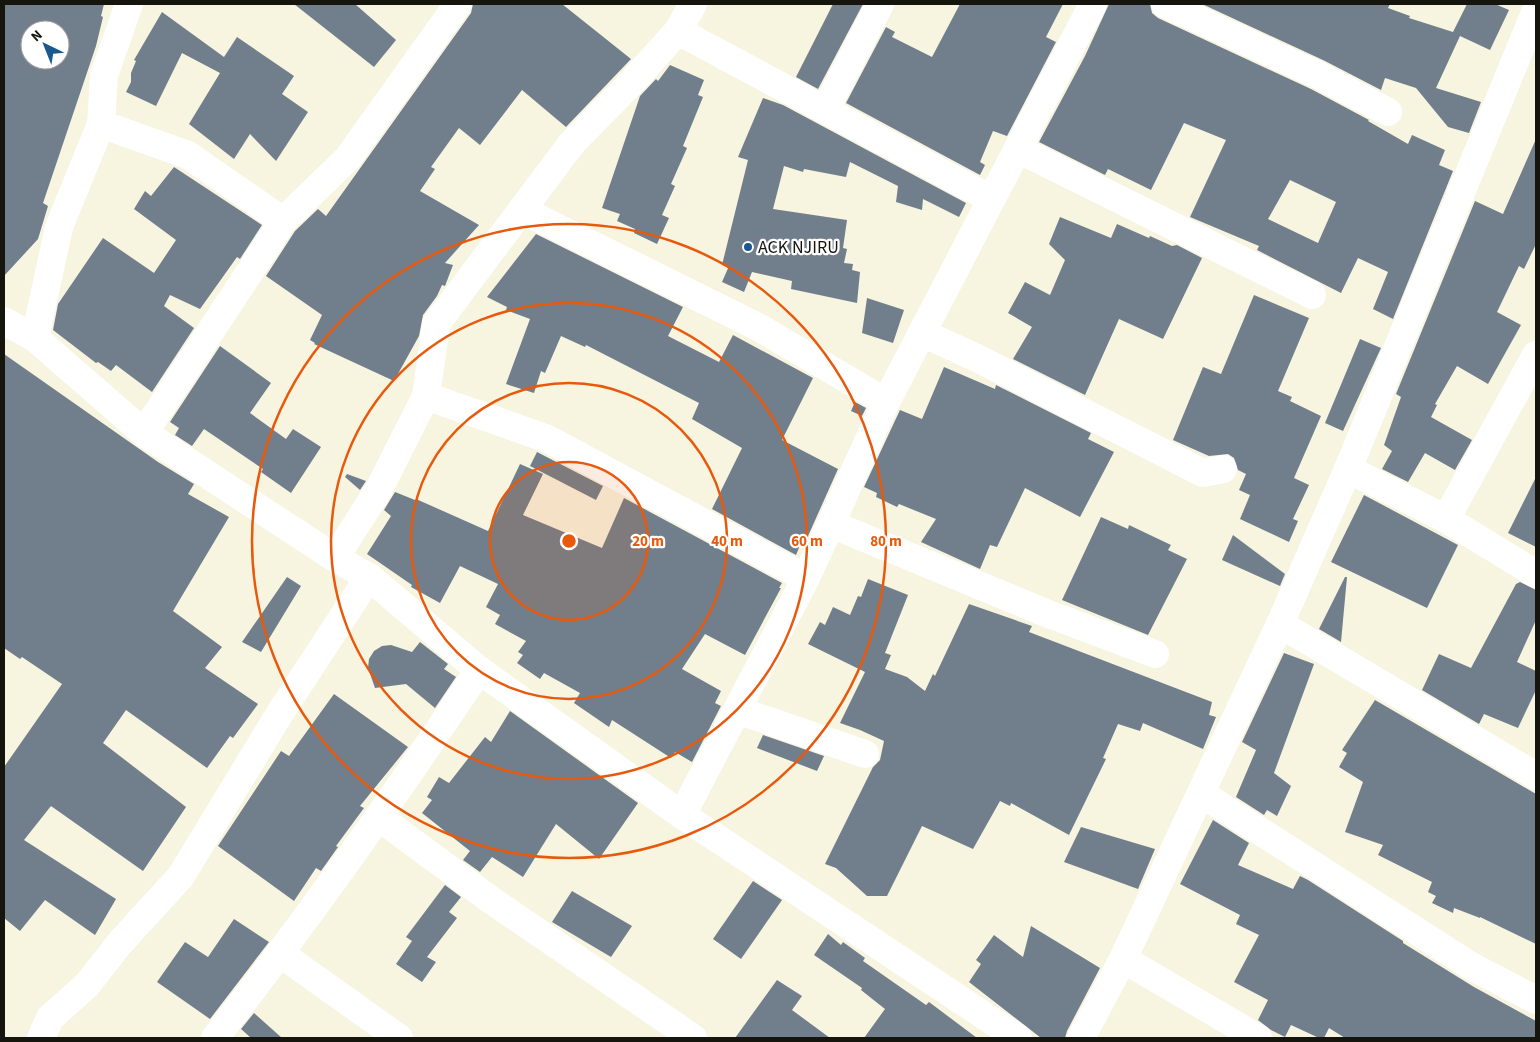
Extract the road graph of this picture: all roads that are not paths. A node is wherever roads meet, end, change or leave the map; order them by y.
1 (129, 4) edge
2 (458, 4) edge
3 (693, 4) edge
4 (880, 4) edge
5 (1093, 4) edge
6 (1165, 4) edge
7 (1536, 10) edge
8 (678, 31) junction
9 (824, 110) junction
10 (1388, 112) dead end
11 (101, 124) junction
12 (1018, 149) junction
13 (991, 199) junction
14 (522, 210) junction
15 (283, 221) junction
16 (1312, 295) dead end
17 (4, 322) edge
18 (922, 333) junction
19 (35, 338) junction
20 (1536, 355) edge
21 (426, 396) junction
22 (886, 402) junction
23 (144, 433) junction
24 (1224, 469) dead end
25 (1348, 469) junction
26 (1446, 520) junction
27 (831, 524) junction
28 (335, 558) junction
29 (1536, 574) edge
30 (369, 577) junction
31 (806, 578) junction
32 (1280, 624) junction
33 (1156, 654) dead end
34 (479, 670) junction
35 (737, 710) junction
36 (865, 754) dead end
37 (1536, 776) edge
38 (1202, 794) junction
39 (682, 815) junction
40 (380, 818) junction
41 (281, 954) junction
42 (1123, 959) junction
43 (1536, 1000) edge
44 (41, 1038) edge
45 (215, 1038) edge
46 (399, 1038) edge
47 (693, 1038) edge
48 (1018, 1038) edge
49 (1081, 1038) edge
50 (1258, 1038) edge

1 - 11 street
2 - 15 street
3 - 8 street
4 - 9 street
5 - 12 street
6 - 10 street
7 - 25 street
8 - 9 street
8 - 14 street
9 - 13 street
11 - 15 street
11 - 19 street
12 - 13 street
12 - 16 street
13 - 18 street
14 - 21 street
14 - 22 street
15 - 23 street
17 - 19 street
18 - 22 street
18 - 24 street
19 - 23 street
20 - 26 street
21 - 28 street
21 - 31 street
22 - 27 street
23 - 28 street
25 - 26 street
25 - 32 street
26 - 29 street
27 - 31 street
27 - 33 street
28 - 30 street
30 - 34 street
30 - 44 street
31 - 35 street
32 - 37 street
32 - 38 street
34 - 39 street
34 - 40 street
35 - 36 street
35 - 39 street
38 - 42 street
38 - 43 street
39 - 48 street
40 - 41 street
40 - 47 street
41 - 45 street
41 - 46 street
42 - 49 street
42 - 50 street

